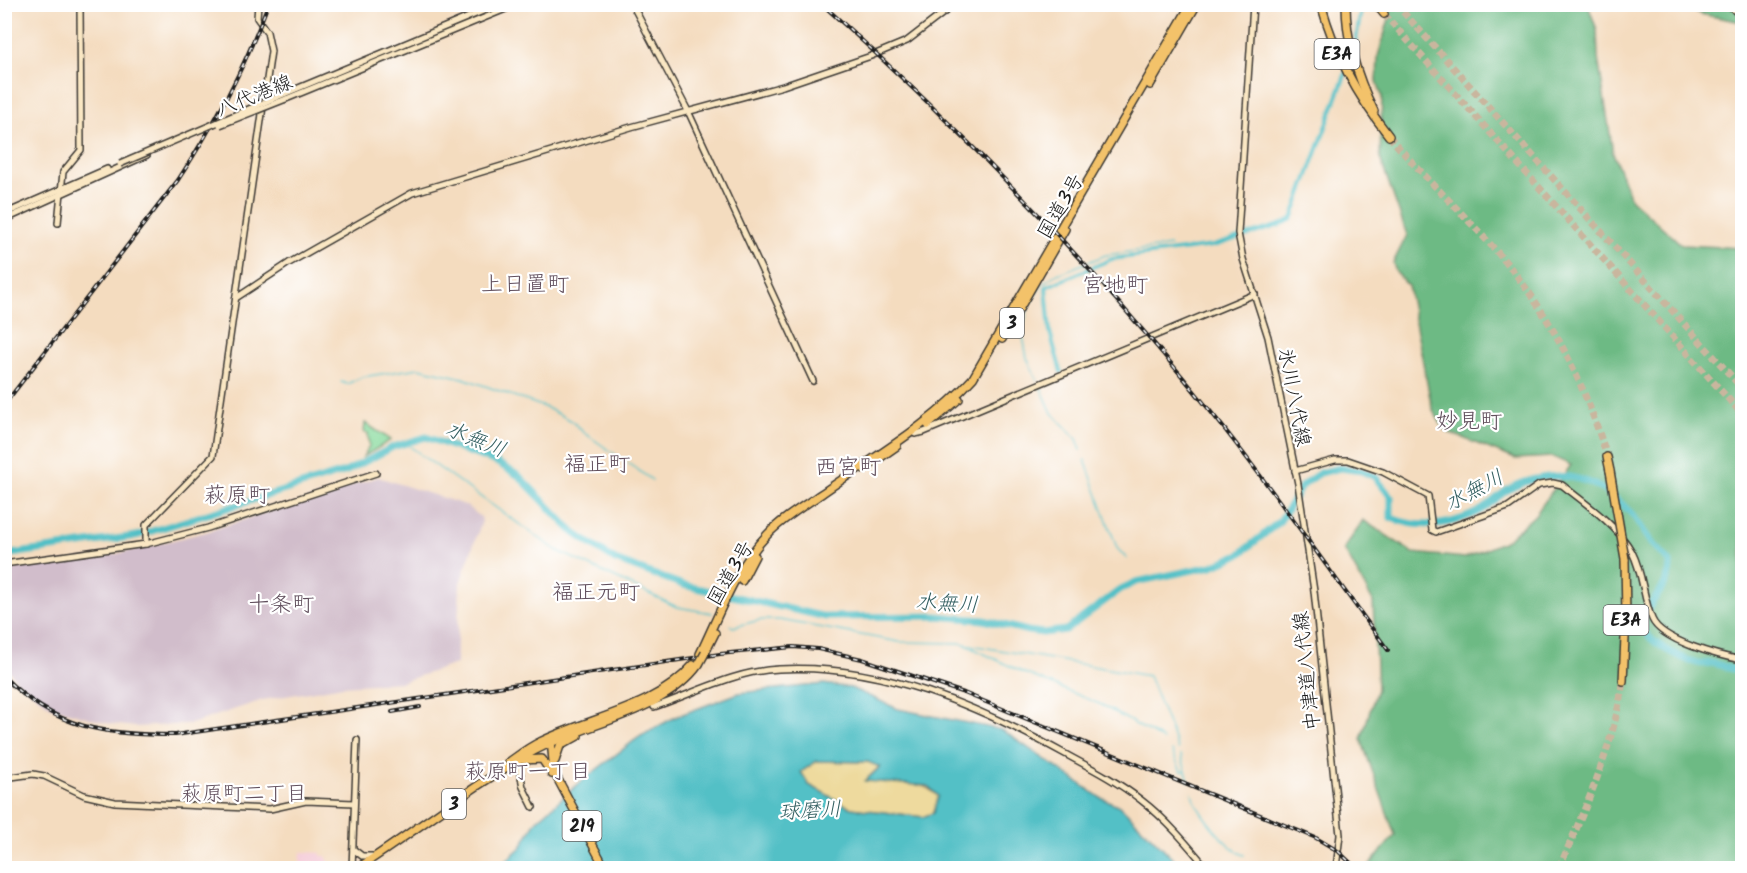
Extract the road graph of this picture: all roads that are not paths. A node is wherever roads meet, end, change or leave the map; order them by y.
1 (80, 4) edge
2 (258, 4) edge
3 (500, 4) edge
4 (518, 4) edge
5 (632, 4) edge
6 (955, 4) edge
7 (1191, 4) edge
8 (1197, 4) edge
9 (1253, 4) edge
10 (1321, 4) edge
11 (1346, 4) edge
12 (1376, 4) edge
13 (1728, 4) edge
14 (1384, 14) tunnel mouth
15 (1743, 18) edge
16 (285, 97) junction
17 (1364, 98) junction
18 (688, 111) junction
19 (61, 187) junction
20 (60, 195) junction
21 (4, 214) edge
22 (4, 220) edge
23 (57, 223) dead end
24 (1255, 294) junction
25 (236, 298) junction
26 (813, 381) dead end
27 (927, 426) junction
28 (1607, 458) tunnel mouth
29 (1295, 471) junction
30 (376, 473) dead end
31 (145, 541) junction
32 (4, 564) edge
33 (1743, 660) edge
34 (696, 664) junction
35 (1623, 681) tunnel mouth
36 (654, 707) dead end
37 (592, 726) junction
38 (357, 740) dead end
39 (551, 740) junction
40 (517, 759) junction
41 (554, 772) junction
42 (4, 778) edge
43 (559, 781) junction
44 (354, 803) junction
45 (533, 807) dead end
46 (353, 852) junction
47 (366, 862) edge
48 (353, 868) edge
49 (605, 868) edge
50 (1207, 868) edge
51 (1336, 868) edge

1 - 19 street
2 - 25 street
3 - 16 street, 八代港線
4 - 16 street, 八代港線
5 - 18 street
6 - 18 street
7 - 27 highway, 国道3号 / 3
8 - 27 highway, 国道3号 / 3
9 - 24 street, 氷川八代線
10 - 17 highway, E3A
11 - 17 highway, E3A
12 - 14 highway
13 - 15 street
16 - 19 street, 八代港線, bridge
16 - 20 street, 八代港線, bridge
17 - 17 highway, E3A
18 - 25 street
18 - 26 street
19 - 20 street
19 - 21 street, 八代港線
20 - 22 street, 八代港線
20 - 23 street
24 - 27 street
24 - 29 street, 氷川八代線
25 - 31 street
27 - 34 highway, 国道3号 / 3, bridge
28 - 35 highway, E3A, bridge
29 - 33 street, 氷川八代線
29 - 51 street, 中津道八代線
30 - 31 street
31 - 32 street
34 - 37 highway, 国道3号 / 3
34 - 39 highway, 国道3号 / 3
36 - 50 street
37 - 39 highway, 国道3号 / 3
37 - 41 highway
38 - 44 street
39 - 40 highway, 国道3号 / 3
39 - 41 highway, 219
40 - 43 highway
40 - 45 street
40 - 47 highway, 国道3号 / 3
41 - 43 highway, 219
42 - 44 street
43 - 49 highway, 219
44 - 46 street
46 - 47 street
46 - 47 street
46 - 48 street
47 - 48 highway, 国道3号 / 3

